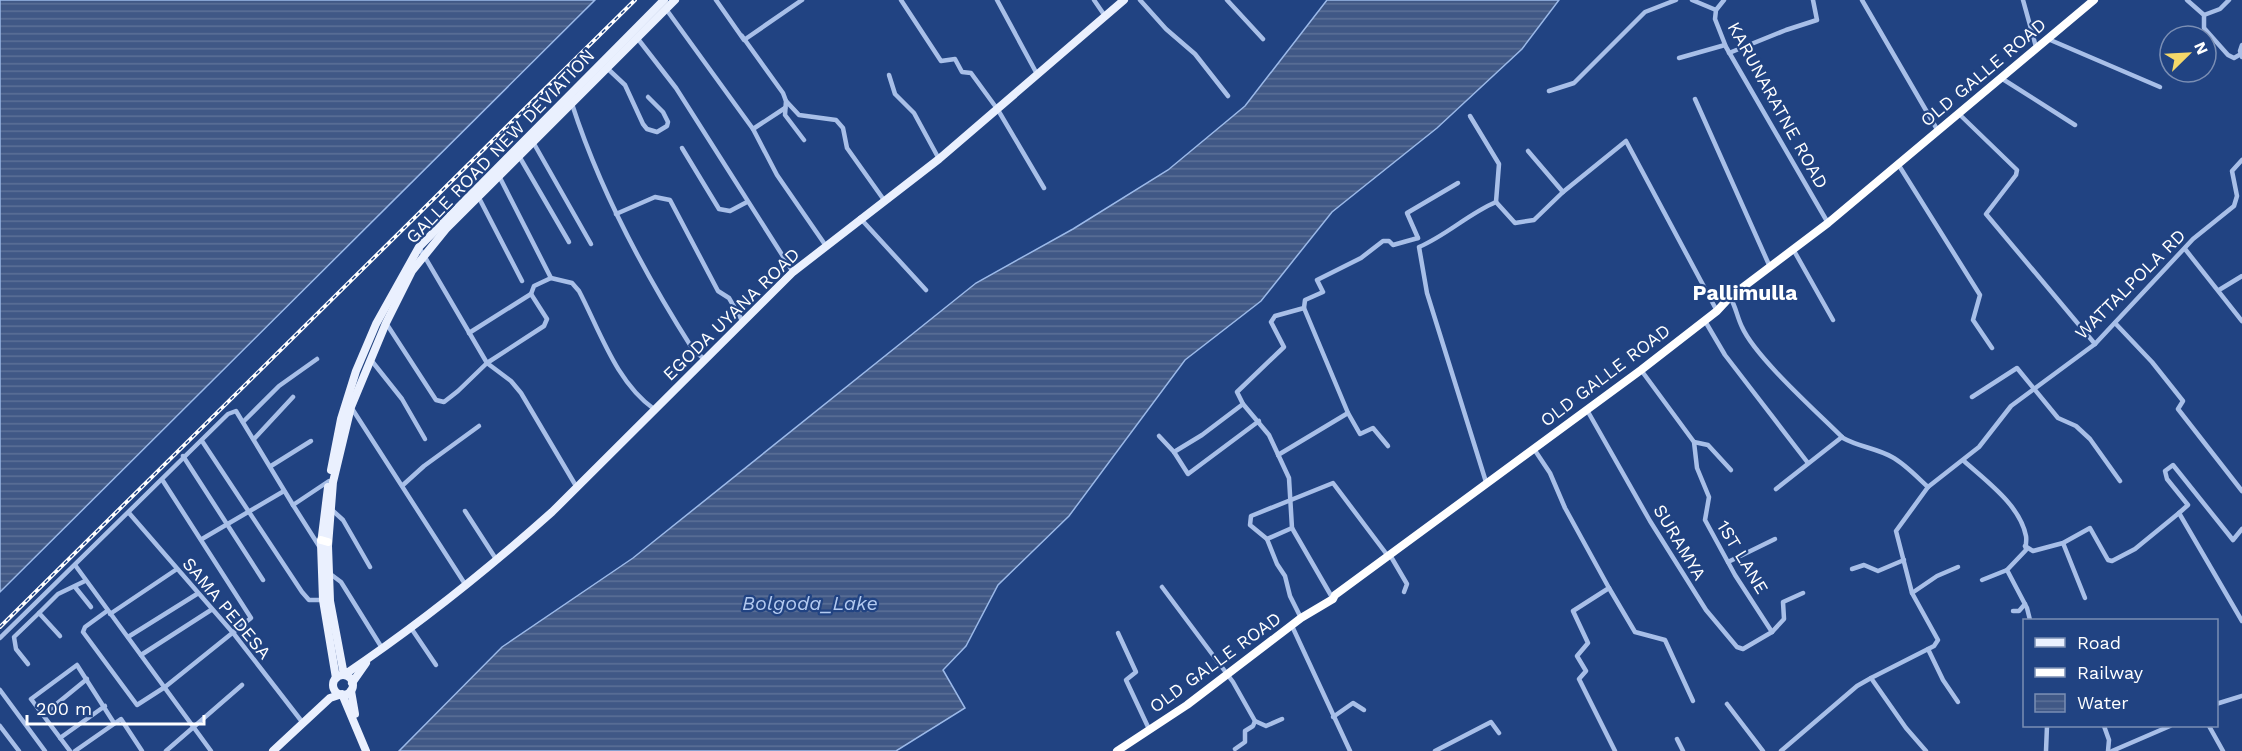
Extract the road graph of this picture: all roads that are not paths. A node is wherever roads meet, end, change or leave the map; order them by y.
1 (664, 0) edge
2 (675, 0) edge
3 (716, 0) edge
4 (790, 0) edge
5 (802, 0) edge
6 (901, 0) edge
7 (997, 0) edge
8 (1094, 0) edge
9 (1124, 0) edge
10 (1140, 0) edge
11 (1227, 0) edge
12 (1676, 0) edge
13 (1692, 0) edge
14 (1724, 0) edge
15 (1813, 0) edge
16 (1862, 0) edge
17 (2023, 0) edge
18 (2094, 0) edge
19 (2187, 0) edge
20 (2229, 0) edge
21 (793, 6) junction
22 (666, 9) junction
23 (1716, 10) junction
24 (2204, 15) junction
25 (1105, 16) junction
26 (742, 36) junction
27 (638, 39) junction
28 (1263, 39) dead end
29 (2048, 39) junction
30 (1725, 45) junction
31 (2242, 45) edge
32 (2036, 47) junction
33 (1729, 53) junction
34 (2241, 55) edge
35 (1679, 58) dead end
36 (608, 69) junction
37 (889, 75) dead end
38 (1038, 76) junction
39 (2001, 78) junction
40 (2160, 87) dead end
41 (1549, 91) dead end
42 (1228, 96) dead end
43 (648, 98) dead end
44 (1695, 99) dead end
45 (786, 101) junction
46 (572, 104) junction
47 (785, 108) junction
48 (998, 110) junction
49 (1958, 114) junction
50 (1470, 116) dead end
51 (2075, 125) dead end
52 (753, 129) junction
53 (1938, 131) junction
54 (804, 140) dead end
55 (533, 142) junction
56 (682, 148) dead end
57 (1528, 151) dead end
58 (519, 156) junction
59 (939, 159) junction
60 (2242, 160) edge
61 (1898, 164) junction
62 (497, 172) junction
63 (1458, 183) dead end
64 (1044, 188) dead end
65 (1563, 192) junction
66 (478, 196) junction
67 (884, 200) junction
68 (747, 201) junction
69 (1496, 202) junction
70 (616, 214) junction
71 (860, 218) junction
72 (1828, 223) junction
73 (1418, 238) junction
74 (569, 243) dead end
75 (591, 244) dead end
76 (826, 246) junction
77 (1419, 246) junction
78 (1793, 249) junction
79 (2185, 249) junction
80 (421, 250) junction
81 (1771, 267) junction
82 (793, 272) junction
83 (2242, 276) edge
84 (551, 278) junction
85 (522, 281) dead end
86 (926, 290) dead end
87 (2219, 290) junction
88 (531, 294) junction
89 (1730, 297) junction
90 (1304, 308) junction
91 (1717, 311) junction
92 (1833, 320) dead end
93 (1705, 321) junction
94 (2242, 321) edge
95 (743, 322) junction
96 (386, 323) junction
97 (2115, 323) junction
98 (469, 333) junction
99 (2095, 344) junction
100 (1992, 348) dead end
101 (369, 358) junction
102 (317, 359) dead end
103 (705, 360) junction
104 (487, 363) junction
105 (1641, 370) junction
106 (2032, 389) junction
107 (293, 397) dead end
108 (1972, 397) dead end
109 (1243, 404) junction
110 (351, 407) junction
111 (654, 409) junction
112 (1587, 410) junction
113 (1348, 412) junction
114 (1259, 421) junction
115 (243, 422) junction
116 (479, 426) dead end
117 (1159, 436) dead end
118 (1842, 436) junction
119 (254, 439) junction
120 (425, 439) dead end
121 (202, 441) junction
122 (311, 441) dead end
123 (1695, 442) junction
124 (1388, 446) dead end
125 (1534, 449) junction
126 (1174, 452) junction
127 (1278, 455) junction
128 (183, 456) junction
129 (1964, 461) junction
130 (1808, 462) junction
131 (271, 466) junction
132 (1731, 470) dead end
133 (163, 481) junction
134 (329, 481) junction
135 (2121, 481) dead end
136 (1486, 482) junction
137 (403, 485) junction
138 (576, 486) junction
139 (1929, 487) junction
140 (1776, 489) dead end
141 (284, 491) junction
142 (2242, 491) edge
143 (1292, 501) junction
144 (293, 505) junction
145 (331, 508) junction
146 (250, 512) junction
147 (465, 512) dead end
148 (129, 513) junction
149 (2179, 513) junction
150 (226, 525) junction
151 (1292, 528) junction
152 (2242, 529) edge
153 (1775, 538) dead end
154 (202, 539) junction
155 (1267, 539) junction
156 (2063, 543) junction
157 (323, 544) junction
158 (2025, 546) junction
159 (1389, 556) junction
160 (496, 560) junction
161 (1904, 560) junction
162 (1728, 562) junction
163 (75, 565) junction
164 (370, 567) dead end
165 (1958, 567) dead end
166 (177, 569) junction
167 (1852, 569) dead end
168 (2007, 570) junction
169 (328, 573) junction
170 (263, 580) dead end
171 (1982, 580) dead end
172 (85, 581) junction
173 (465, 584) junction
174 (75, 586) junction
175 (1162, 587) dead end
176 (1609, 588) junction
177 (1404, 592) dead end
178 (1803, 593) dead end
179 (1912, 593) junction
180 (197, 594) junction
181 (2085, 598) dead end
182 (1333, 599) junction
183 (323, 600) junction
184 (2025, 604) junction
185 (91, 607) dead end
186 (211, 610) junction
187 (2013, 611) dead end
188 (108, 612) junction
189 (39, 613) junction
190 (1301, 618) junction
191 (2029, 619) edge
192 (2242, 621) edge
193 (1292, 626) junction
194 (411, 628) junction
195 (1772, 632) junction
196 (1118, 633) dead end
197 (234, 634) junction
198 (60, 636) dead end
199 (128, 637) junction
200 (0, 638) edge
201 (382, 648) junction
202 (1928, 649) junction
203 (141, 655) junction
204 (368, 659) junction
205 (28, 664) dead end
206 (436, 665) dead end
207 (1227, 675) junction
208 (1870, 678) junction
209 (338, 679) junction
210 (87, 680) junction
211 (242, 685) dead end
212 (165, 687) junction
213 (352, 687) junction
214 (0, 690) edge
215 (342, 694) junction
216 (2242, 696) edge
217 (330, 698) junction
218 (1693, 702) dead end
219 (1958, 702) dead end
220 (1727, 704) dead end
221 (2218, 704) edge
222 (105, 706) junction
223 (1364, 710) dead end
224 (44, 715) junction
225 (1333, 717) junction
226 (1282, 719) dead end
227 (1255, 720) junction
228 (114, 723) junction
229 (303, 723) junction
230 (0, 726) edge
231 (194, 726) junction
232 (2047, 727) edge
233 (2104, 727) edge
234 (2168, 727) edge
235 (2210, 727) edge
236 (1149, 729) junction
237 (358, 730) junction
238 (1499, 733) dead end
239 (60, 738) junction
240 (1677, 739) dead end
241 (1235, 748) dead end
242 (19, 751) edge
243 (45, 751) edge
244 (70, 751) edge
245 (75, 751) edge
246 (142, 751) edge
247 (166, 751) edge
248 (212, 751) edge
249 (273, 751) edge
250 (366, 751) edge
251 (1117, 751) edge
252 (1350, 751) edge
253 (1435, 751) edge
254 (1615, 751) edge
255 (1683, 751) edge
256 (1763, 751) edge
257 (1781, 751) edge
258 (1926, 751) edge
259 (2046, 751) edge
260 (2110, 751) edge
261 (2223, 751) edge

1 - 62 main road, GALLE ROAD NEW DEVIATION
2 - 22 main road, GALLE ROAD NEW DEVIATION
3 - 26 street
4 - 21 street
5 - 21 street
6 - 48 street
7 - 38 street
8 - 25 street
9 - 25 main road, EGODA UYANA ROAD
10 - 42 street
11 - 28 street
12 - 41 street
13 - 23 street
14 - 23 street, KARUNARATNE ROAD
15 - 33 street
16 - 53 street
17 - 32 street
18 - 29 highway, OLD GALLE ROAD
19 - 24 street
20 - 24 street
21 - 26 street
22 - 27 main road, GALLE ROAD NEW DEVIATION
22 - 52 street
23 - 30 street, KARUNARATNE ROAD
24 - 34 street
25 - 38 main road, EGODA UYANA ROAD
26 - 45 street
27 - 36 main road, GALLE ROAD NEW DEVIATION
27 - 68 street
29 - 32 highway, OLD GALLE ROAD
29 - 40 street
30 - 33 street, KARUNARATNE ROAD
30 - 35 street
31 - 34 street
32 - 39 highway, OLD GALLE ROAD
33 - 72 street, KARUNARATNE ROAD
36 - 43 street
36 - 46 main road, GALLE ROAD NEW DEVIATION
37 - 59 street
38 - 48 main road, EGODA UYANA ROAD
39 - 49 highway, OLD GALLE ROAD
39 - 51 street
44 - 81 street
45 - 47 street
45 - 67 street
46 - 55 main road, GALLE ROAD NEW DEVIATION
46 - 70 street
47 - 52 street
47 - 54 street
48 - 59 main road, EGODA UYANA ROAD
48 - 64 street
49 - 53 highway, OLD GALLE ROAD
49 - 99 street
50 - 69 street
52 - 76 street
53 - 61 highway, OLD GALLE ROAD
55 - 58 main road, GALLE ROAD NEW DEVIATION
55 - 75 street
56 - 68 street
57 - 65 street
58 - 62 main road, GALLE ROAD NEW DEVIATION
58 - 74 street
59 - 67 main road, EGODA UYANA ROAD
60 - 79 street, WATTALPOLA RD
61 - 72 highway, OLD GALLE ROAD
61 - 100 street
62 - 66 main road, GALLE ROAD NEW DEVIATION
62 - 80 main road, GALLE ROAD NEW DEVIATION
62 - 84 street
63 - 73 street
65 - 69 street
65 - 91 street
66 - 80 main road, GALLE ROAD NEW DEVIATION
66 - 85 street
67 - 71 main road, EGODA UYANA ROAD
68 - 82 street
69 - 77 street
70 - 95 street
70 - 103 street
71 - 76 main road, EGODA UYANA ROAD
71 - 86 street
72 - 78 highway, OLD GALLE ROAD
73 - 77 street
73 - 90 street
76 - 82 main road, EGODA UYANA ROAD
77 - 136 street
78 - 81 highway, OLD GALLE ROAD
78 - 92 street
79 - 87 street
79 - 97 street, WATTALPOLA RD
80 - 96 main road, GALLE ROAD NEW DEVIATION
80 - 98 street
80 - 134 main road, GALLE ROAD NEW DEVIATION
81 - 89 highway, OLD GALLE ROAD
82 - 95 main road, EGODA UYANA ROAD
83 - 87 street
84 - 88 street
84 - 111 street
87 - 94 street
88 - 98 street
88 - 104 street
89 - 91 highway, OLD GALLE ROAD
89 - 118 street
90 - 109 street
90 - 113 street
91 - 93 highway, OLD GALLE ROAD
93 - 105 highway, OLD GALLE ROAD
93 - 130 street
95 - 103 main road, EGODA UYANA ROAD
96 - 101 main road, GALLE ROAD NEW DEVIATION
96 - 104 street
97 - 99 street, WATTALPOLA RD
97 - 142 street
98 - 104 street
99 - 106 street, WATTALPOLA RD
101 - 110 main road, GALLE ROAD NEW DEVIATION
101 - 120 street
102 - 115 street
103 - 111 main road, EGODA UYANA ROAD
104 - 138 street
105 - 112 highway, OLD GALLE ROAD
105 - 123 street
106 - 108 street
106 - 129 street, WATTALPOLA RD
106 - 135 street
107 - 119 street
109 - 114 street
109 - 126 street
110 - 137 street
110 - 145 main road, GALLE ROAD NEW DEVIATION
111 - 138 main road, EGODA UYANA ROAD
112 - 125 highway, OLD GALLE ROAD
112 - 195 street, SURAMYA
113 - 124 street
113 - 127 street
114 - 126 street
114 - 127 street
115 - 119 street
115 - 121 street
116 - 137 street
117 - 126 street
118 - 130 street
118 - 139 street
119 - 131 street
121 - 128 street
121 - 146 street
122 - 131 street
123 - 132 street
123 - 162 street, 1ST LANE
125 - 136 highway, OLD GALLE ROAD
125 - 176 street
127 - 143 street
128 - 133 street
128 - 150 street
129 - 139 street, WATTALPOLA RD
129 - 158 street
130 - 140 street
131 - 141 street
133 - 148 street
133 - 154 street
134 - 144 street
134 - 157 main road, GALLE ROAD NEW DEVIATION
136 - 159 highway, OLD GALLE ROAD
137 - 173 street
138 - 160 main road, EGODA UYANA ROAD
139 - 161 street, WATTALPOLA RD
141 - 144 street
141 - 146 street
143 - 151 street
143 - 155 street
143 - 159 street
144 - 157 street
145 - 157 main road, GALLE ROAD NEW DEVIATION
145 - 164 street
146 - 150 street
146 - 183 street
147 - 160 street
148 - 163 street
148 - 166 street, SAMA PEDESA
149 - 152 street
149 - 156 street
149 - 192 street
150 - 154 street
150 - 170 street
151 - 155 street
151 - 182 street
153 - 162 street
154 - 197 street
155 - 190 street
156 - 158 street
156 - 181 street
157 - 169 main road, GALLE ROAD NEW DEVIATION
157 - 183 main road, GALLE ROAD NEW DEVIATION
158 - 168 street
159 - 177 street
159 - 182 highway, OLD GALLE ROAD
160 - 173 main road, EGODA UYANA ROAD
161 - 167 street
161 - 179 street
162 - 195 street, 1ST LANE
163 - 172 street
163 - 200 street
165 - 179 street
166 - 180 street, SAMA PEDESA
166 - 188 street
168 - 171 street
168 - 184 street
169 - 201 street
169 - 209 main road, GALLE ROAD NEW DEVIATION
172 - 174 street
172 - 188 street
173 - 194 main road, EGODA UYANA ROAD
174 - 185 street
174 - 189 street
175 - 207 street
176 - 218 street
176 - 254 street
178 - 195 street
179 - 202 street
180 - 186 street, SAMA PEDESA
180 - 199 street
182 - 190 highway, OLD GALLE ROAD
183 - 209 main road, GALLE ROAD NEW DEVIATION
184 - 187 street
184 - 191 street
186 - 197 street, SAMA PEDESA
186 - 203 street
188 - 199 street
188 - 212 street
189 - 198 street
189 - 205 street
190 - 193 highway, OLD GALLE ROAD
193 - 207 highway, OLD GALLE ROAD
193 - 225 street
194 - 201 main road, EGODA UYANA ROAD
194 - 206 street
196 - 236 street
197 - 212 street
197 - 229 street, SAMA PEDESA
199 - 203 street
201 - 204 main road, EGODA UYANA ROAD
202 - 208 street
202 - 219 street
203 - 212 street
204 - 209 main road, EGODA UYANA ROAD
204 - 213 main road, EGODA UYANA ROAD
207 - 227 street
207 - 236 highway, OLD GALLE ROAD
208 - 257 street
208 - 258 street
209 - 213 main road
209 - 215 main road
209 - 217 main road
210 - 222 street
210 - 224 street
210 - 224 street
211 - 231 street
212 - 231 street
213 - 215 main road
213 - 237 main road
214 - 243 street
215 - 217 main road
215 - 237 main road
216 - 221 street
217 - 229 main road
220 - 256 street
222 - 228 street
222 - 239 street
223 - 225 street
224 - 239 street
225 - 252 street
226 - 227 street
227 - 241 street
228 - 245 street
228 - 246 street
229 - 249 main road
230 - 242 street
231 - 247 street
231 - 248 street
232 - 259 street
233 - 260 street
234 - 260 street
235 - 261 street
236 - 251 highway, OLD GALLE ROAD
237 - 250 main road
238 - 253 street
239 - 244 street
240 - 255 street

